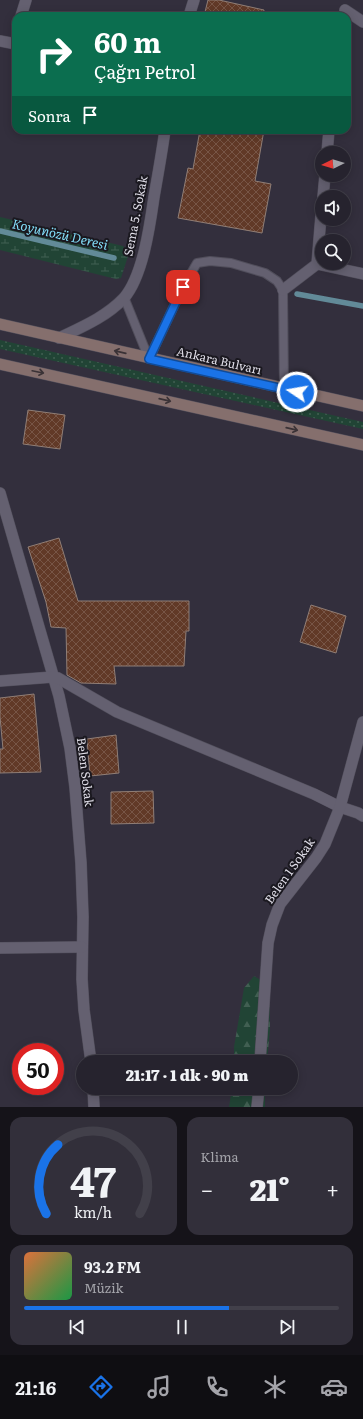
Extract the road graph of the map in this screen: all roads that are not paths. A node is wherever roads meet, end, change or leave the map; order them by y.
1 (26, 0) edge
2 (194, 0) edge
3 (22, 12) edge
4 (191, 12) edge
5 (351, 13) edge
6 (363, 22) edge
7 (0, 41) edge
8 (12, 41) edge
9 (164, 134) edge
10 (329, 134) edge
11 (328, 146) edge
12 (315, 266) edge
13 (345, 270) edge
14 (363, 274) edge
15 (283, 290) junction
16 (124, 298) junction
17 (0, 324) edge
18 (59, 338) junction
19 (149, 359) junction
20 (0, 364) edge
21 (284, 389) junction
22 (363, 406) edge
23 (363, 445) edge
24 (0, 493) edge
25 (53, 677) junction
26 (0, 681) edge
27 (363, 722) edge
28 (340, 806) junction
29 (363, 816) edge
30 (82, 947) junction
31 (0, 948) edge
32 (90, 1055) edge
33 (260, 1055) edge
34 (93, 1095) edge
35 (258, 1095) edge
36 (94, 1107) edge
37 (257, 1107) edge

1 - 3 street
2 - 4 street
5 - 6 street
7 - 8 street
9 - 16 street, Sema 5. Sokak
10 - 11 street
12 - 15 street
13 - 14 street
15 - 19 lane
15 - 21 lane
16 - 18 street, Sema 5. Sokak
16 - 19 lane
17 - 18 main road, Ankara Bulvarı
19 -> 18 main road, Ankara Bulvarı
19 - 21 main road, Ankara Bulvarı
20 -> 23 main road
21 - 22 main road, Ankara Bulvarı
24 - 25 street, Belen Sokak
25 - 26 street
25 - 28 street
25 - 30 street, Belen Sokak
27 - 28 street, Belen 1 Sokak
28 - 29 street
28 - 33 street, Belen 1 Sokak
30 - 31 street
30 - 32 street, Belen Sokak
34 - 36 street
35 - 37 street

